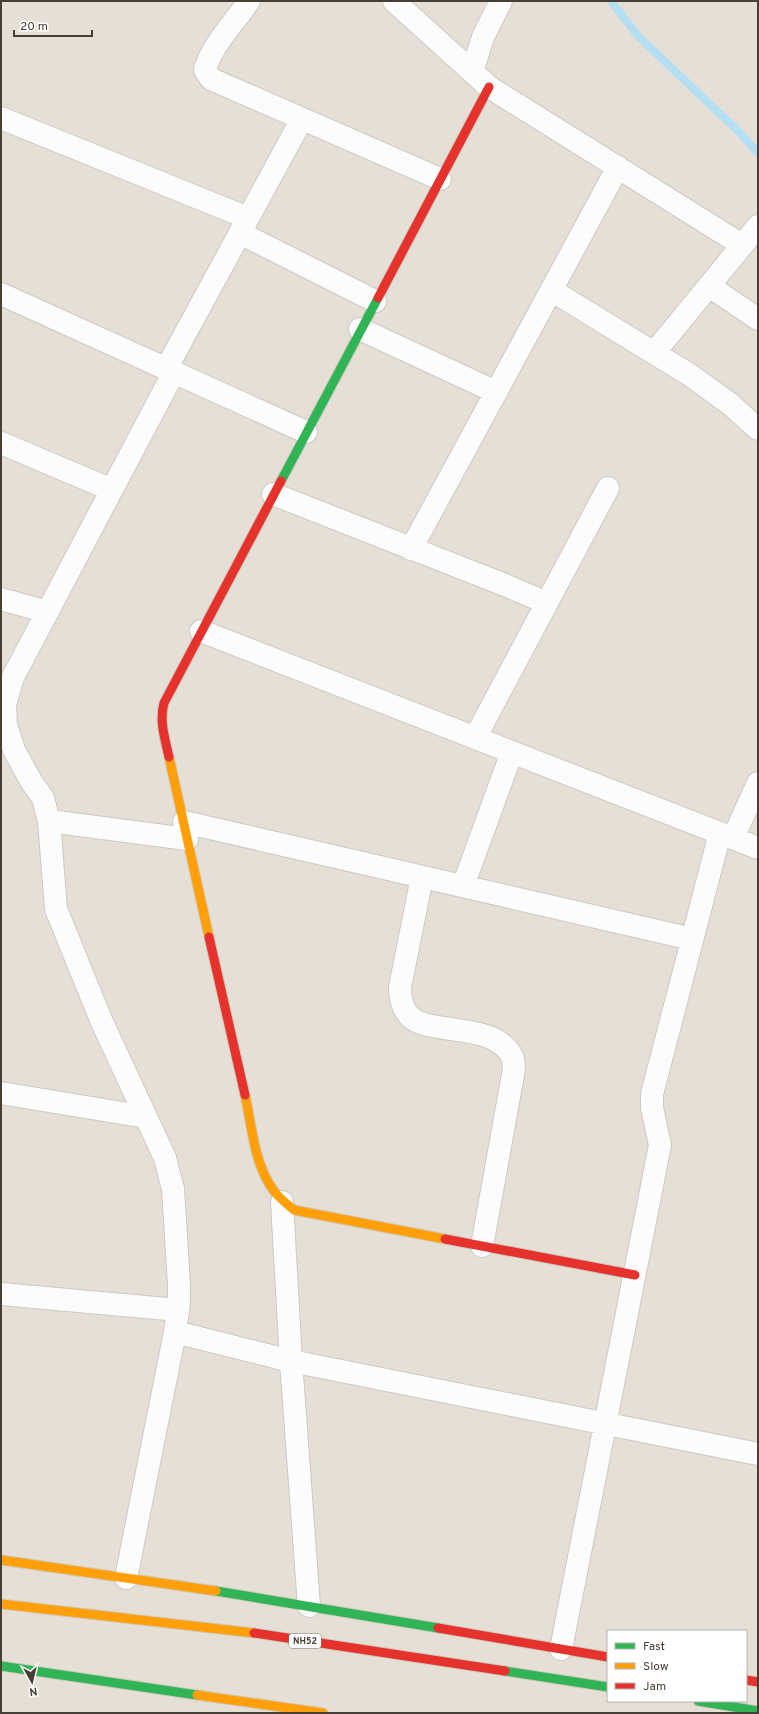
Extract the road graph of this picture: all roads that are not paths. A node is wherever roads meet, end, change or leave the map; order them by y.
1 (249, 1) edge
2 (394, 1) edge
3 (501, 1) edge
4 (472, 72) junction
5 (489, 87) junction
6 (302, 119) junction
7 (2, 121) edge
8 (618, 167) junction
9 (440, 179) junction
10 (244, 226) junction
11 (758, 226) edge
12 (742, 245) junction
13 (709, 286) junction
14 (551, 290) junction
15 (1, 294) edge
16 (375, 302) junction
17 (758, 319) edge
18 (360, 329) junction
19 (654, 353) junction
20 (170, 371) junction
21 (496, 392) junction
22 (758, 429) edge
23 (306, 432) junction
24 (1, 443) edge
25 (608, 488) dead end
26 (112, 490) junction
27 (273, 494) junction
28 (411, 549) junction
29 (1, 599) edge
30 (547, 603) junction
31 (48, 612) junction
32 (201, 631) junction
33 (475, 738) junction
34 (512, 752) junction
35 (758, 783) edge
36 (49, 821) junction
37 (186, 830) junction
38 (726, 835) junction
39 (758, 848) edge
40 (422, 877) junction
41 (463, 886) junction
42 (692, 939) junction
43 (1, 1093) edge
44 (146, 1117) junction
45 (282, 1202) junction
46 (482, 1246) junction
47 (636, 1275) junction
48 (1, 1294) edge
49 (178, 1310) junction
50 (175, 1332) junction
51 (292, 1361) junction
52 (606, 1424) junction
53 (758, 1454) edge
54 (1, 1560) edge
55 (126, 1578) junction
56 (1, 1604) edge
57 (309, 1606) junction
58 (561, 1649) junction
59 (607, 1657) edge
60 (1, 1666) edge
61 (747, 1680) edge
62 (758, 1682) edge
63 (607, 1687) edge
64 (704, 1702) edge
65 (758, 1711) edge
66 (323, 1713) edge

1 - 6 street
2 - 4 street
3 - 4 street
4 - 5 street
5 - 8 street
5 - 9 main road
6 - 9 street
6 - 10 street
7 - 10 street
8 - 12 street
8 - 14 street
9 - 16 main road
10 - 16 street
10 - 20 street
11 - 12 street
12 - 13 street
13 - 17 street
13 - 19 street
14 - 19 street
14 - 21 street
15 - 20 street
16 - 18 main road
18 - 21 street
18 - 23 main road
19 - 22 street
20 - 23 street
20 - 26 street
21 - 28 street
23 - 27 main road
24 - 26 street
25 - 30 street
26 - 31 street
27 - 28 street
27 - 32 main road
28 - 30 street
29 - 31 street
30 - 33 street
31 - 36 street
32 - 33 street
32 - 37 main road
33 - 34 street
34 - 38 street
34 - 41 street
35 - 38 street
36 - 37 street
36 - 44 street
37 - 40 street
37 - 45 main road
38 - 39 street
38 - 42 street
40 - 41 street
40 - 46 street
41 - 42 street
42 - 47 street
43 - 44 street
44 - 49 street
45 - 46 main road
45 - 51 street
46 - 47 main road
47 - 52 street
48 - 49 street
49 - 50 street
50 - 51 street
50 - 55 street
51 - 52 street
51 - 57 street
52 - 53 street
52 - 58 street
54 - 55 main road
55 - 57 main road
56 - 63 main road, NH52
57 - 58 main road
58 - 59 main road
60 - 66 main road
61 - 62 main road
64 - 65 main road

